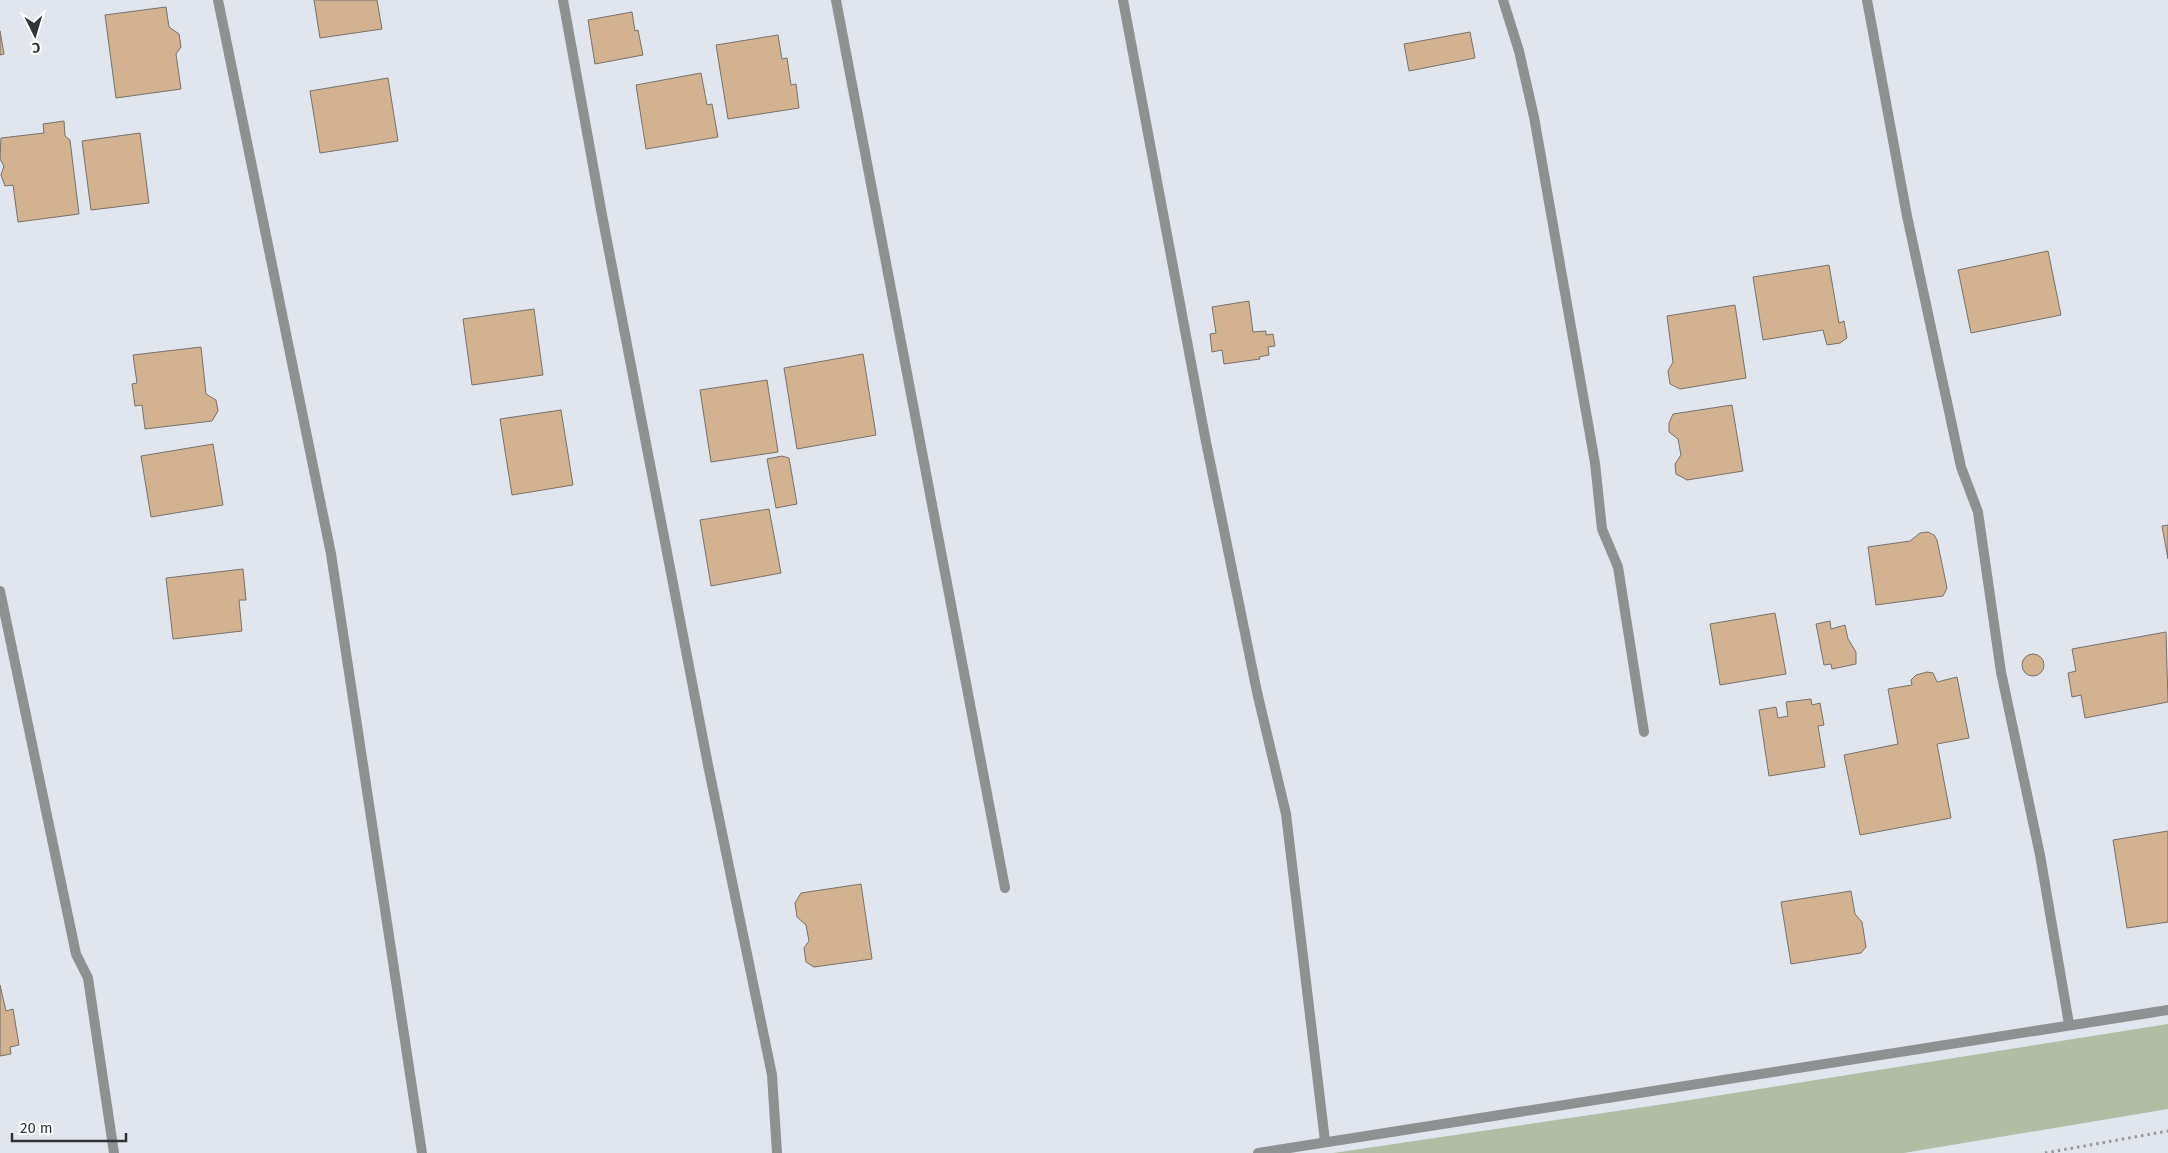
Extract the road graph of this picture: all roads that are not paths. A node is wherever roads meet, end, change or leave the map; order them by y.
1 (218, 0) edge
2 (564, 0) edge
3 (836, 0) edge
4 (1123, 0) edge
5 (1503, 0) edge
6 (1867, 0) edge
7 (0, 591) edge
8 (1644, 732) dead end
9 (1005, 888) dead end
10 (2168, 1010) edge
11 (2069, 1024) junction
12 (1325, 1141) junction
13 (114, 1153) edge
14 (422, 1153) edge
15 (777, 1153) edge
16 (1258, 1153) edge

1 - 14 street
2 - 15 street
3 - 9 street
4 - 12 street
5 - 8 street
6 - 11 street
7 - 13 street
10 - 11 street
11 - 12 street
12 - 16 street

